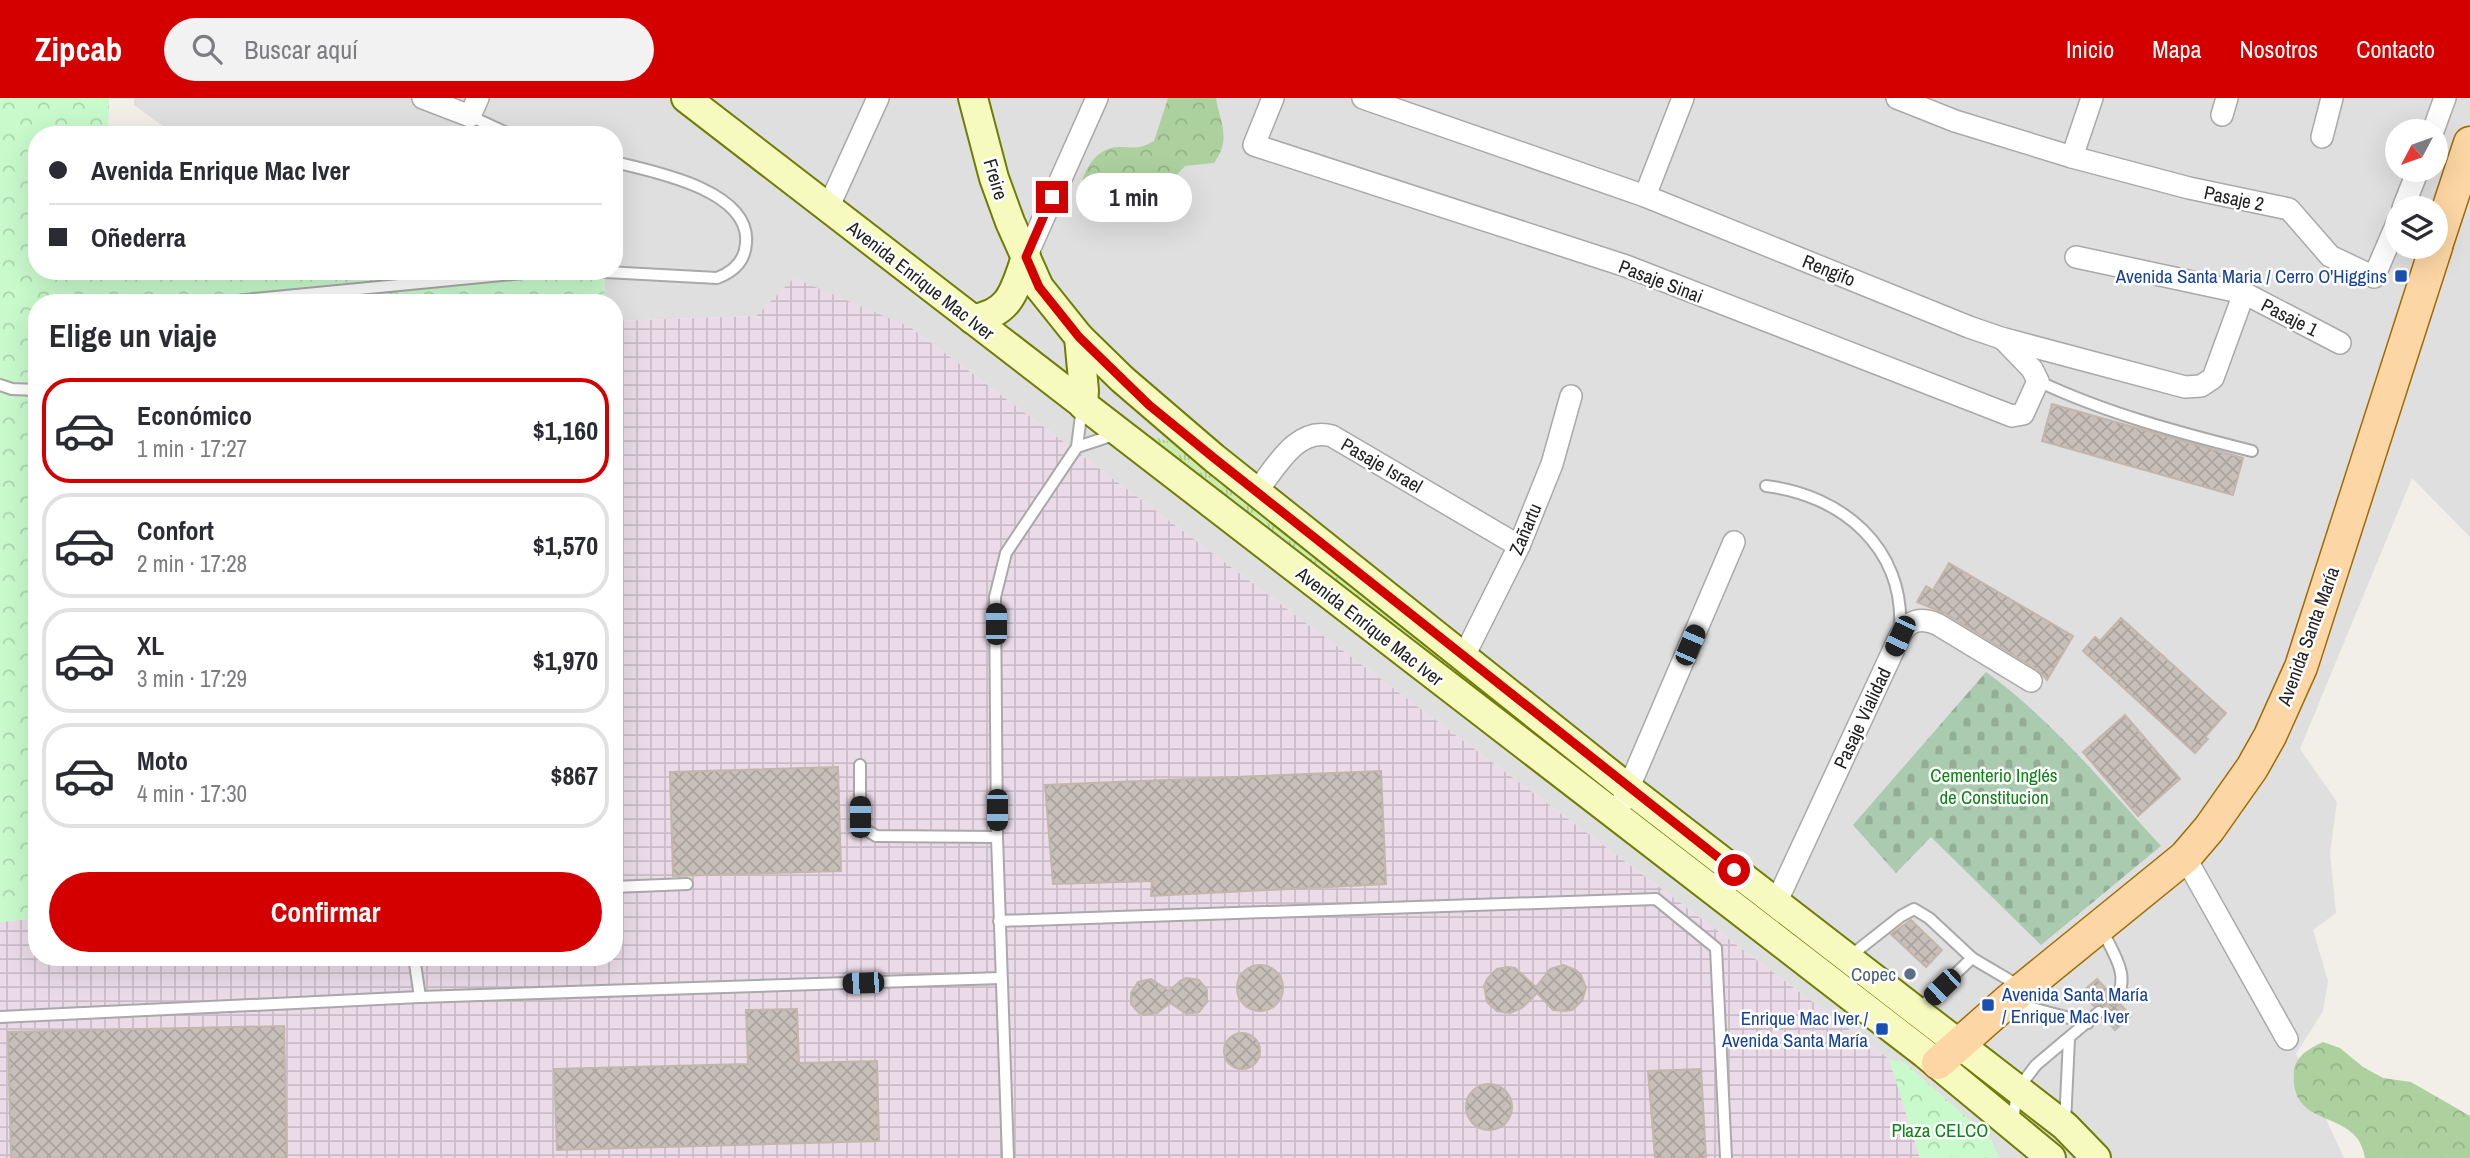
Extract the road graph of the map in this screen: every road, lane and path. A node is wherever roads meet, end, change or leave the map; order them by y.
1 (423, 98) edge
2 (686, 98) edge
3 (878, 98) edge
4 (973, 98) edge
5 (1097, 98) edge
6 (1273, 98) edge
7 (1363, 98) edge
8 (1683, 98) edge
9 (1897, 98) edge
10 (2092, 98) edge
11 (2332, 98) edge
12 (2445, 98) edge
13 (474, 107) edge
14 (2437, 119) edge
15 (499, 126) edge
16 (2322, 137) dead end
17 (2470, 143) edge
18 (2072, 157) junction
19 (623, 164) edge
20 (1644, 196) junction
21 (828, 208) junction
22 (2448, 210) edge
23 (2385, 251) edge
24 (1026, 257) junction
25 (2076, 257) dead end
26 (2432, 259) edge
27 (623, 273) edge
28 (450, 280) edge
29 (2244, 293) junction
30 (306, 294) edge
31 (972, 319) junction
32 (1079, 337) junction
33 (2001, 338) junction
34 (2340, 343) dead end
35 (2038, 381) junction
36 (0, 385) edge
37 (28, 390) edge
38 (1571, 396) dead end
39 (1083, 405) junction
40 (1179, 429) junction
41 (1120, 433) junction
42 (1077, 447) junction
43 (2252, 451) dead end
44 (1766, 486) dead end
45 (1257, 491) junction
46 (1734, 542) dead end
47 (1519, 545) junction
48 (1418, 618) junction
49 (1900, 636) junction
50 (1397, 648) junction
51 (1464, 656) junction
52 (2031, 681) dead end
53 (860, 765) dead end
54 (1629, 789) junction
55 (1616, 815) junction
56 (997, 837) junction
57 (2185, 857) junction
58 (687, 884) dead end
59 (623, 887) edge
60 (1776, 903) junction
61 (999, 921) junction
62 (2101, 928) junction
63 (1847, 958) junction
64 (1972, 958) junction
65 (419, 966) edge
66 (1001, 978) junction
67 (2016, 995) junction
68 (421, 997) junction
69 (2115, 998) dead end
70 (1916, 1011) junction
71 (2099, 1012) dead end
72 (0, 1017) edge
73 (2088, 1023) junction
74 (2070, 1039) junction
75 (2287, 1039) dead end
76 (1948, 1054) junction
77 (2017, 1090) junction
78 (2065, 1126) junction
79 (2017, 1136) junction
80 (1008, 1158) edge
81 (1726, 1158) edge
82 (2052, 1158) edge
83 (2096, 1158) edge

1 - 13 street
2 - 21 main road, Avenida Enrique Mac Iver
3 - 21 street
4 - 24 main road, Freire
5 - 24 street
6 - 35 street, Pasaje Sinai
7 - 20 street, Rengifo
8 - 20 street
9 - 18 street, Pasaje 2
10 - 18 street
11 - 16 street
12 - 14 street
13 - 15 lane
17 - 22 main road, Avenida Santa María
18 - 23 street, Pasaje 2
19 - 27 lane
20 - 33 street, Rengifo
21 - 31 main road, Avenida Enrique Mac Iver
24 - 31 main road
24 - 32 main road, Avenida Enrique Mac Iver
25 - 29 street, Pasaje 1
26 - 57 main road, Avenida Santa María
28 - 30 lane
29 - 33 street, Rengifo
29 - 34 street, Pasaje 1
31 - 39 main road, Avenida Enrique Mac Iver
32 - 39 main road
32 - 40 main road, Avenida Enrique Mac Iver
33 - 35 street
35 - 43 lane
36 - 37 lane
38 - 47 street, Zañartu
39 - 41 main road, Avenida Enrique Mac Iver
39 - 42 lane
40 - 41 main road
40 - 45 main road, Avenida Enrique Mac Iver
41 - 42 lane
41 - 50 main road, Avenida Enrique Mac Iver
42 - 56 lane
44 - 49 lane
45 - 47 street, Pasaje Israel
45 - 48 main road, Avenida Enrique Mac Iver
46 - 54 street
47 - 51 street, Zañartu
48 - 50 main road
48 - 51 main road, Avenida Enrique Mac Iver
49 - 52 street
49 - 60 street, Pasaje Vialidad
50 - 55 main road, Avenida Enrique Mac Iver
51 - 54 main road, Avenida Enrique Mac Iver
53 - 56 lane
54 - 55 street
54 - 60 main road, Avenida Enrique Mac Iver
55 - 76 main road, Avenida Enrique Mac Iver
56 - 61 lane
57 - 62 main road, Avenida Santa María
57 - 75 street
58 - 59 lane
60 - 63 main road, Avenida Enrique Mac Iver
61 - 66 lane
61 - 81 lane
62 - 67 main road, Avenida Santa María
62 - 69 lane
63 - 64 lane
63 - 70 main road, Avenida Enrique Mac Iver
64 - 67 lane
64 - 70 lane
65 - 68 lane
66 - 68 lane
66 - 80 lane
67 - 73 lane
67 - 76 main road, Avenida Santa María
68 - 72 lane
70 - 76 main road, Avenida Enrique Mac Iver
71 - 73 lane
73 - 74 lane
74 - 77 lane
74 - 78 lane
76 - 77 main road, Avenida Enrique Mac Iver
76 - 79 main road, Avenida Enrique Mac Iver
77 - 78 main road, Avenida Enrique Mac Iver
77 - 79 lane
78 - 83 main road, Avenida Enrique Mac Iver
79 - 82 main road, Avenida Enrique Mac Iver

